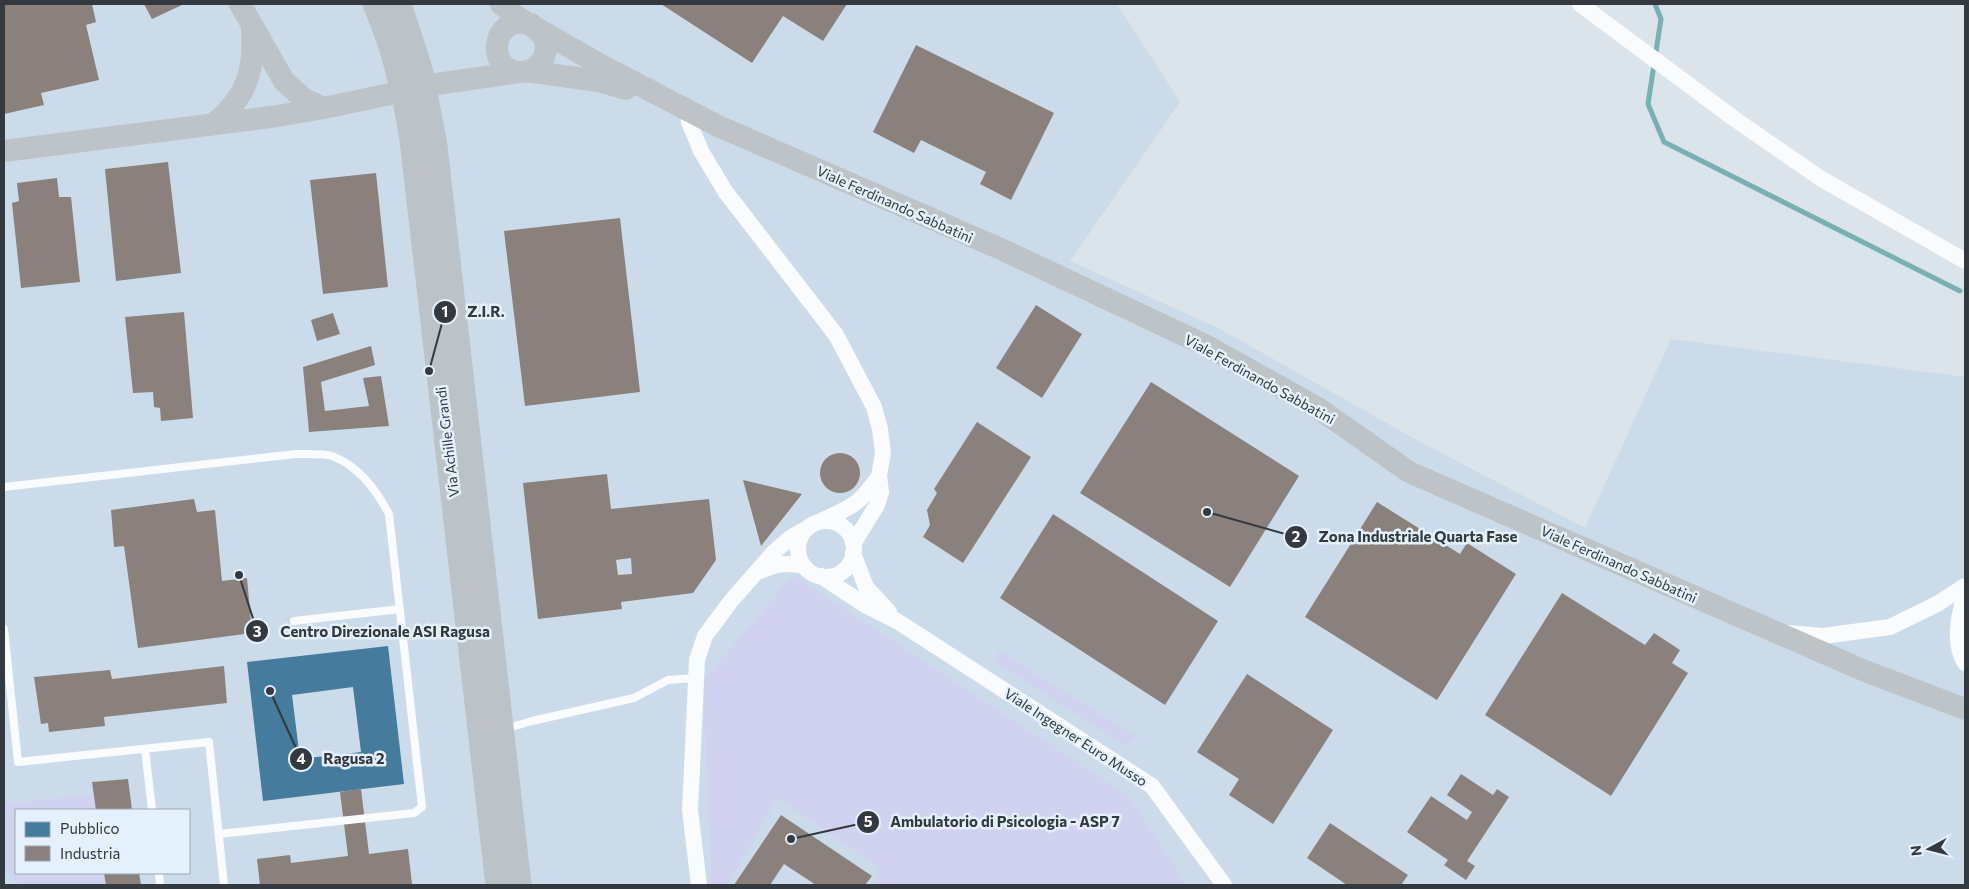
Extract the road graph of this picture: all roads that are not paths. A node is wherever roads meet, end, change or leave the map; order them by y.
1 (240, 4) edge
2 (375, 4) edge
3 (398, 4) edge
4 (496, 4) edge
5 (501, 4) edge
6 (1580, 4) edge
7 (252, 26) junction
8 (535, 27) junction
9 (497, 41) junction
10 (523, 72) junction
11 (437, 84) junction
12 (682, 107) junction
13 (324, 108) junction
14 (215, 123) junction
15 (4, 151) edge
16 (1965, 261) edge
17 (880, 476) junction
18 (4, 487) edge
19 (821, 521) junction
20 (806, 529) junction
21 (853, 549) junction
22 (804, 566) junction
23 (756, 573) junction
24 (821, 576) junction
25 (1965, 586) edge
26 (1965, 596) edge
27 (400, 609) junction
28 (294, 621) dead end
29 (897, 621) junction
30 (4, 629) edge
31 (1776, 632) junction
32 (1965, 663) edge
33 (696, 678) junction
34 (1924, 694) junction
35 (1965, 698) edge
36 (1965, 709) edge
37 (501, 731) junction
38 (145, 748) junction
39 (152, 809) edge
40 (218, 834) junction
41 (224, 885) edge
42 (498, 885) edge
43 (519, 885) edge
44 (699, 885) edge
45 (1224, 885) edge

1 - 7 street
2 - 42 main road, Via Achille Grandi
3 - 37 main road, Via Achille Grandi
4 - 9 street
5 - 8 street
6 - 16 street
7 - 13 street
7 - 14 street
8 - 9 street
8 - 10 street
8 - 12 street
9 - 10 street
9 - 11 street
10 - 11 street
10 - 12 street
11 - 13 street
12 - 17 street
12 - 31 street, Viale Ferdinando Sabbatini
13 - 14 street
14 - 15 street
17 - 19 street
17 - 21 street
18 - 27 lane
19 - 20 street
19 - 21 street
20 - 22 street
20 - 23 street
21 - 24 street
21 - 29 street
22 - 23 street
22 - 24 street
23 - 33 street
24 - 29 street
25 - 31 street
26 - 32 street
27 - 28 lane
27 - 40 lane
29 - 45 street, Viale Ingegner Euro Musso
30 - 38 lane
31 - 34 street, Viale Ferdinando Sabbatini
33 - 37 lane
33 - 44 street
34 - 35 street
34 - 36 street
37 - 43 main road, Via Achille Grandi
38 - 39 lane
38 - 40 lane
40 - 41 lane

